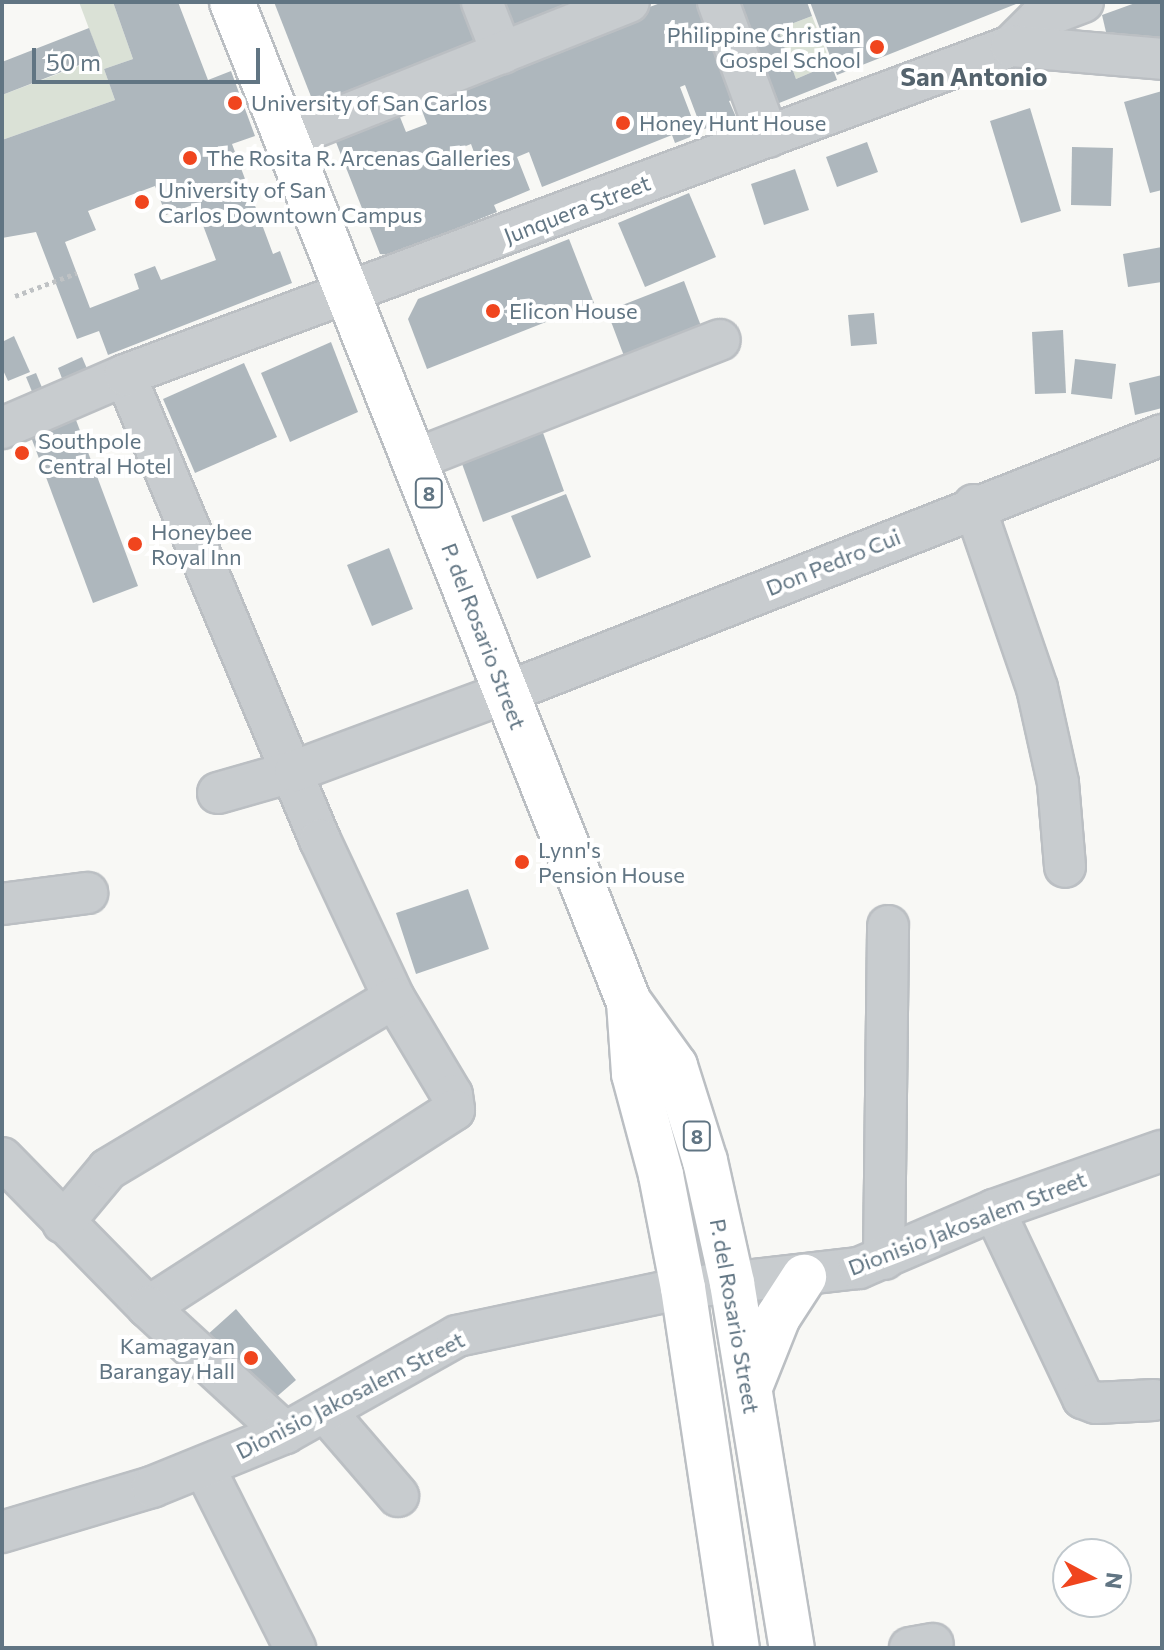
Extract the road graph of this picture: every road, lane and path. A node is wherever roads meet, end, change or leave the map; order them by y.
1 (232, 2) edge
2 (482, 2) edge
3 (629, 2) edge
4 (718, 2) edge
5 (1083, 2) edge
6 (1027, 23) edge
7 (502, 53) junction
8 (1162, 59) edge
9 (768, 137) junction
10 (285, 139) junction
11 (77, 273) dead end
12 (346, 295) junction
13 (15, 296) dead end
14 (719, 340) dead end
15 (125, 375) junction
16 (2, 428) edge
17 (1162, 435) edge
18 (416, 459) junction
19 (974, 505) junction
20 (505, 693) junction
21 (295, 771) junction
22 (218, 793) dead end
23 (1065, 867) dead end
24 (87, 893) dead end
25 (6, 894) edge
26 (888, 926) dead end
27 (394, 998) junction
28 (629, 1002) junction
29 (1162, 1151) edge
30 (2, 1158) edge
31 (994, 1210) junction
32 (63, 1223) junction
33 (884, 1259) junction
34 (804, 1277) junction
35 (732, 1283) junction
36 (683, 1288) junction
37 (148, 1307) junction
38 (749, 1389) junction
39 (1154, 1400) dead end
40 (325, 1411) junction
41 (285, 1433) junction
42 (204, 1467) junction
43 (398, 1496) dead end
44 (2, 1532) edge
45 (295, 1648) edge
46 (737, 1648) edge
47 (792, 1648) edge

1 - 10 main road, P. del Rosario Street / 8
2 - 7 street
3 - 7 street
4 - 9 street
5 - 6 street
6 - 8 street, Junquera Street
6 - 9 street, Junquera Street
7 - 10 street
9 - 12 street, Junquera Street
10 - 12 main road, P. del Rosario Street / 8
11 - 13 path
12 - 15 street, Junquera Street
12 - 18 main road, P. del Rosario Street / 8
14 - 18 street
15 - 16 street, Junquera Street
15 - 21 street
17 - 19 street, Don Pedro Cui
18 - 20 main road, P. del Rosario Street / 8
19 - 20 street, Don Pedro Cui
19 - 23 street
20 - 21 street, Don Pedro Cui
20 - 28 main road, P. del Rosario Street / 8
21 - 22 street, Don Pedro Cui
21 - 27 street
24 - 25 street
26 - 33 street
27 - 32 street
27 - 37 street
28 - 35 main road, P. del Rosario Street / 8
28 - 36 main road, P. del Rosario Street / 8
29 - 31 street, Dionisio Jakosalem Street
30 - 32 street
31 - 33 street, Dionisio Jakosalem Street
31 - 39 street
32 - 37 street
33 - 34 street, Dionisio Jakosalem Street
34 - 35 street, Dionisio Jakosalem Street
34 - 38 main road
35 - 36 street, Dionisio Jakosalem Street
35 - 38 main road, P. del Rosario Street / 8
36 - 40 street, Dionisio Jakosalem Street
36 - 46 main road, P. del Rosario Street / 8
37 - 41 street
38 - 47 main road, P. del Rosario Street / 8
40 - 41 street, Dionisio Jakosalem Street
40 - 43 street
41 - 42 street, Dionisio Jakosalem Street
42 - 44 street, Dionisio Jakosalem Street
42 - 45 street

